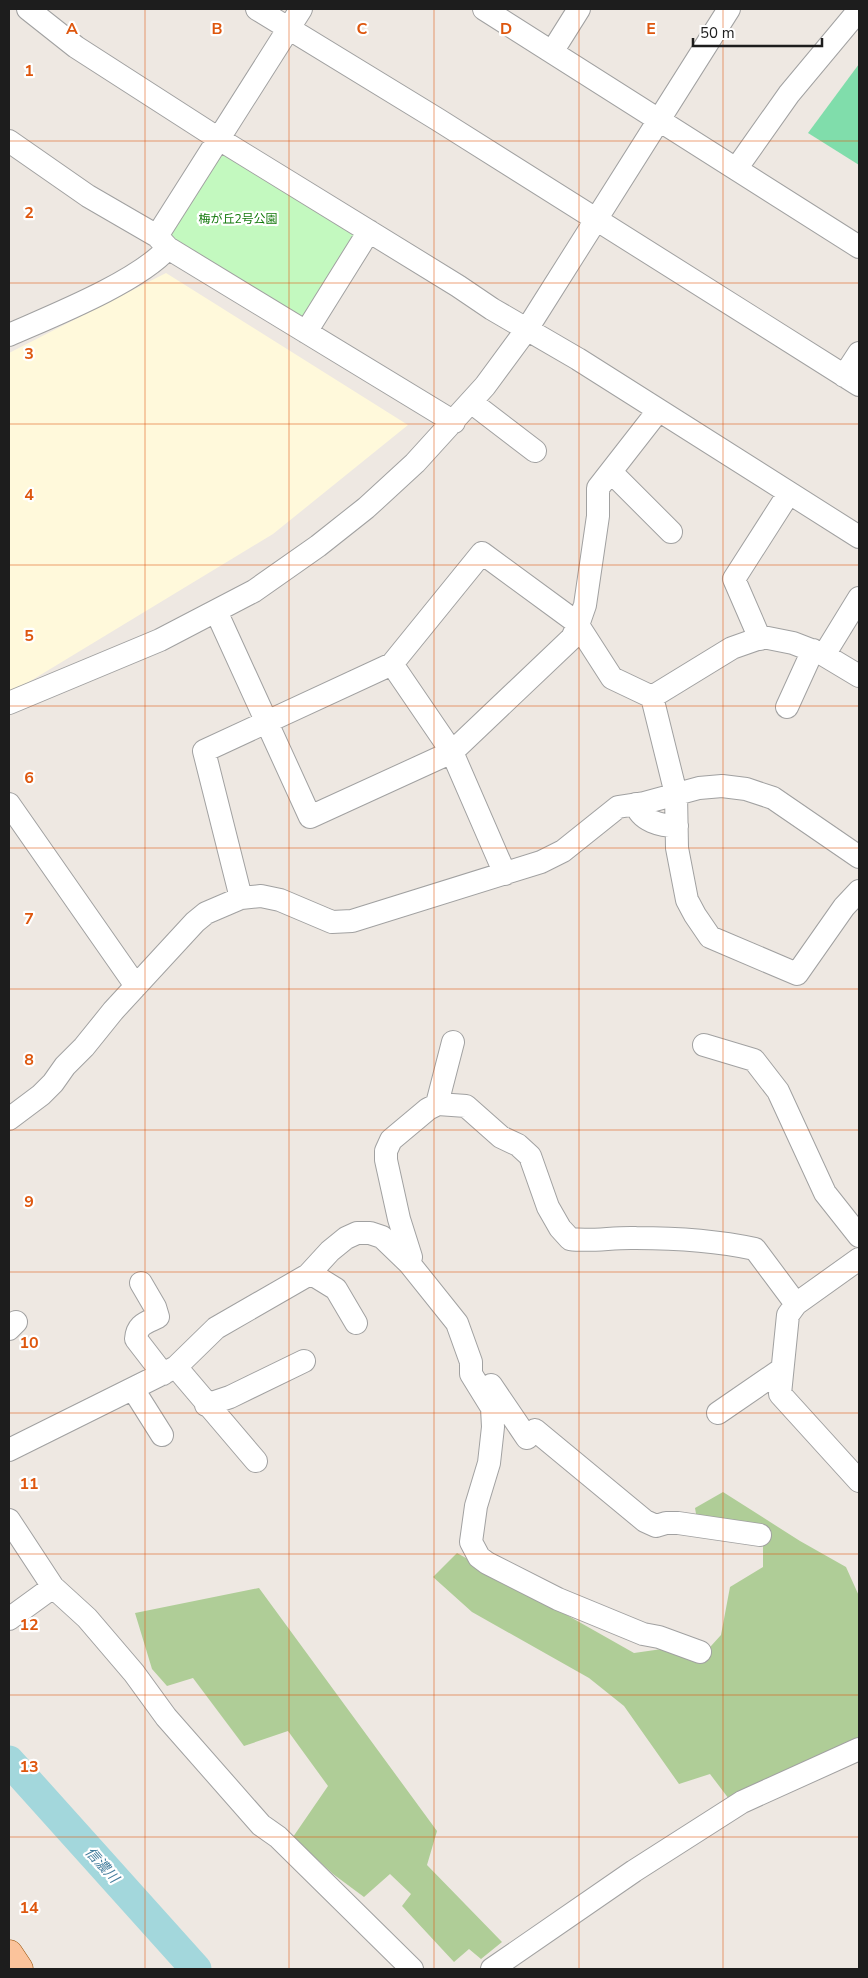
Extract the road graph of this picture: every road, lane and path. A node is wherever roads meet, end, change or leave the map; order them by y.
1 (28, 9) edge
2 (257, 9) edge
3 (301, 9) edge
4 (484, 9) edge
5 (579, 9) edge
6 (729, 9) edge
7 (859, 10) edge
8 (289, 28) junction
9 (552, 52) junction
10 (659, 120) junction
11 (219, 139) junction
12 (9, 141) edge
13 (736, 169) junction
14 (597, 219) junction
15 (369, 231) junction
16 (163, 242) junction
17 (859, 247) edge
18 (527, 329) junction
19 (306, 332) junction
20 (9, 335) edge
21 (859, 353) edge
22 (852, 380) edge
23 (470, 402) junction
24 (658, 411) junction
25 (454, 422) junction
26 (535, 451) dead end
27 (611, 472) junction
28 (789, 493) junction
29 (671, 532) dead end
30 (859, 537) edge
31 (859, 598) edge
32 (216, 611) junction
33 (578, 625) junction
34 (760, 638) junction
35 (819, 652) junction
36 (392, 664) junction
37 (859, 676) edge
38 (652, 697) junction
39 (9, 703) edge
40 (787, 707) dead end
41 (266, 722) junction
42 (452, 752) junction
43 (676, 794) junction
44 (9, 804) edge
45 (636, 804) junction
46 (677, 826) junction
47 (859, 856) edge
48 (505, 874) junction
49 (859, 891) edge
50 (240, 898) junction
51 (136, 986) junction
52 (453, 1042) dead end
53 (704, 1045) dead end
54 (438, 1104) junction
55 (9, 1120) edge
56 (859, 1236) edge
57 (859, 1258) edge
58 (409, 1263) junction
59 (310, 1273) junction
60 (141, 1283) dead end
61 (796, 1304) junction
62 (356, 1323) dead end
63 (304, 1360) dead end
64 (471, 1362) junction
65 (782, 1369) junction
66 (169, 1370) junction
67 (133, 1389) junction
68 (206, 1405) junction
69 (718, 1413) dead end
70 (162, 1435) dead end
71 (9, 1450) edge
72 (256, 1461) dead end
73 (859, 1481) edge
74 (9, 1520) edge
75 (760, 1535) dead end
76 (53, 1587) junction
77 (9, 1619) edge
78 (700, 1652) dead end
79 (859, 1749) edge
80 (9, 1954) edge
81 (19, 1969) edge
82 (412, 1969) edge
83 (492, 1969) edge

1 - 11 street
2 - 8 street
3 - 8 street
4 - 9 street
5 - 9 street
6 - 10 street
7 - 13 street
8 - 11 street
8 - 14 street
9 - 10 street
10 - 13 street
10 - 14 street
11 - 15 street
11 - 16 street
12 - 16 street
13 - 17 street
14 - 18 street
14 - 22 street
15 - 18 street
15 - 19 street
16 - 19 street
16 - 20 street
18 - 23 street
18 - 24 street
19 - 25 street
21 - 22 street
23 - 25 street
23 - 26 street
24 - 27 street
24 - 28 street
25 - 32 street
27 - 29 street
27 - 33 street
28 - 30 street
28 - 34 street
31 - 35 street
32 - 39 street
32 - 41 street
33 - 36 street
33 - 38 street
33 - 42 street
34 - 35 street
34 - 38 street
35 - 37 street
35 - 40 street
36 - 41 street
36 - 42 street
38 - 43 street
41 - 42 street
41 - 50 street
42 - 48 street
43 - 45 street
43 - 46 street
43 - 47 street
44 - 51 street
45 - 46 street
45 - 48 street
46 - 49 street
48 - 50 street
50 - 51 street
51 - 55 street
52 - 54 street
53 - 56 street
54 - 58 street
54 - 61 street
57 - 61 street
58 - 59 street
58 - 64 street
59 - 62 street
59 - 66 street
60 - 66 street
61 - 65 street
63 - 68 street
64 - 75 street
64 - 78 street
65 - 69 street
65 - 73 street
66 - 67 street
66 - 68 street
67 - 70 street
67 - 71 street
68 - 72 street
74 - 76 street
76 - 77 street
76 - 82 street
79 - 83 street
80 - 81 main road

